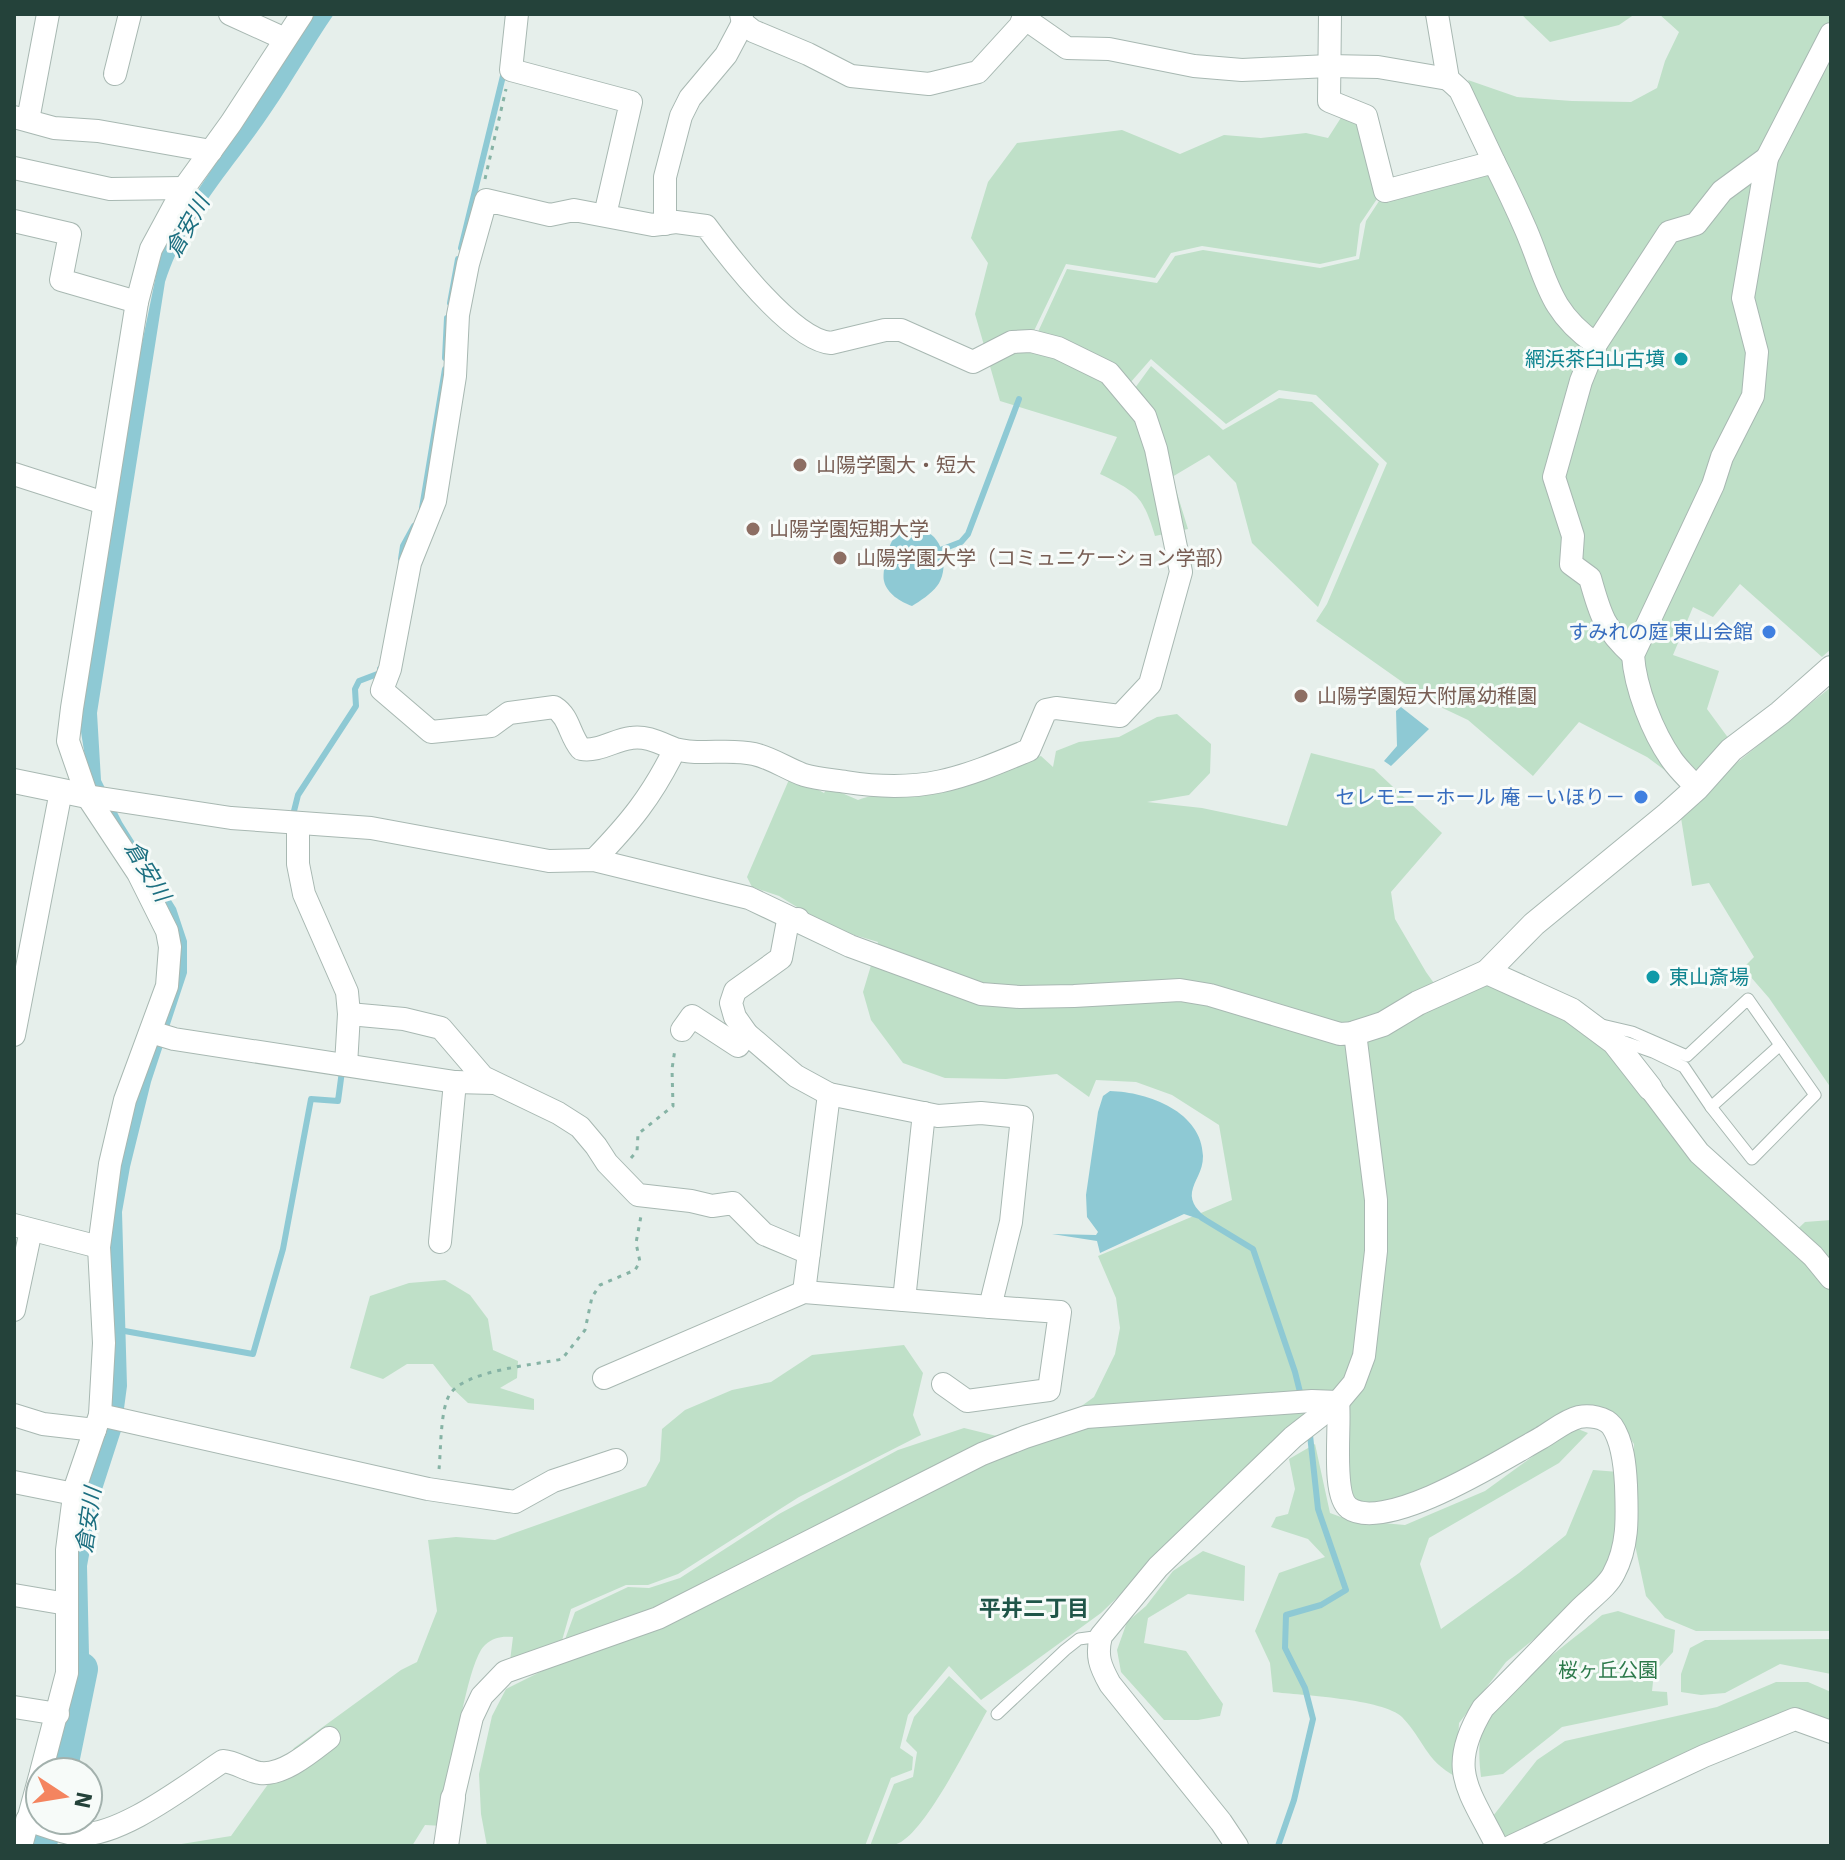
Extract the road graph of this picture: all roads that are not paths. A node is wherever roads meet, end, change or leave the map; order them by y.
1 (48, 14) edge
2 (130, 14) edge
3 (230, 14) edge
4 (302, 14) edge
5 (517, 14) edge
6 (1330, 14) edge
7 (1437, 14) edge
8 (1024, 16) edge
9 (742, 19) edge
10 (1831, 34) edge
11 (285, 39) junction
12 (1329, 66) junction
13 (115, 74) dead end
14 (1448, 79) junction
15 (21, 118) edge
16 (211, 151) junction
17 (1767, 158) junction
18 (1494, 162) junction
19 (14, 168) edge
20 (184, 188) junction
21 (605, 215) junction
22 (14, 221) edge
23 (665, 224) junction
24 (137, 302) junction
25 (1596, 344) junction
26 (14, 474) edge
27 (104, 503) junction
28 (1633, 655) junction
29 (1831, 668) edge
30 (675, 749) junction
31 (14, 781) edge
32 (1697, 788) junction
33 (61, 791) junction
34 (99, 798) junction
35 (298, 823) junction
36 (594, 860) junction
37 (798, 919) junction
38 (1487, 972) junction
39 (349, 1014) junction
40 (682, 1030) road end
41 (1598, 1030) junction
42 (1355, 1033) junction
43 (158, 1034) junction
44 (747, 1034) junction
45 (14, 1035) edge
46 (1780, 1045) junction
47 (344, 1065) junction
48 (455, 1082) junction
49 (496, 1083) junction
50 (1650, 1088) joint
51 (829, 1094) junction
52 (1711, 1107) junction
53 (924, 1113) junction
54 (22, 1228) edge
55 (440, 1242) dead end
56 (99, 1247) junction
57 (809, 1253) junction
58 (1831, 1278) edge
59 (804, 1292) junction
60 (904, 1300) junction
61 (990, 1307) junction
62 (14, 1310) edge
63 (604, 1378) dead end
64 (943, 1384) dead end
65 (1338, 1402) junction
66 (14, 1415) edge
67 (106, 1421) junction
68 (616, 1460) dead end
69 (14, 1482) edge
70 (74, 1494) junction
71 (14, 1595) edge
72 (67, 1604) junction
73 (1101, 1636) junction
74 (14, 1707) edge
75 (58, 1714) junction
76 (997, 1714) dead end
77 (1831, 1732) edge
78 (329, 1738) dead end
79 (46, 1756) edge
80 (453, 1798) joint
81 (104, 1830) edge
82 (446, 1846) edge
83 (1237, 1846) edge
84 (1497, 1846) edge
85 (1512, 1846) edge

1 - 15 street
2 - 13 street
3 - 11 street
4 - 11 street
5 - 21 street
6 - 12 street
7 - 14 street
8 - 9 street
8 - 12 street
9 - 23 street
10 - 17 street
11 - 16 street
12 - 14 street
12 - 18 street
14 - 18 street
15 - 16 street
16 - 20 street
17 - 25 street
17 - 28 street
18 - 25 street
19 - 20 street
20 - 24 street
21 - 23 street
21 - 30 street
22 - 24 street
23 - 30 street
24 - 27 street
25 - 28 street
26 - 27 street
27 - 34 street
28 - 32 street
29 - 32 street
30 - 36 street
31 - 33 street
32 - 38 street
33 - 34 street
33 - 45 street
34 - 35 street
34 - 43 street
35 - 36 street
35 - 39 street
36 - 37 street
37 - 42 street
37 - 44 street
38 - 41 street
38 - 42 street
39 - 47 street
39 - 49 street
40 - 44 street
41 - 46 lane
41 - 50 street
41 - 52 lane
42 - 65 street
43 - 47 street
43 - 56 street
44 - 51 street
46 - 52 lane
46 - 52 lane
47 - 48 street
48 - 49 street
48 - 55 street
49 - 57 street
50 - 58 street
51 - 53 street
51 - 57 street
53 - 60 street
53 - 61 street
54 - 56 street
54 - 62 street
56 - 67 street
57 - 59 street
59 - 60 street
59 - 63 street
60 - 61 street
61 - 64 street
65 - 73 street
65 - 80 street
65 - 84 street
66 - 67 street
67 - 68 street
67 - 70 street
69 - 70 street
70 - 72 street
71 - 72 street
72 - 75 street
73 - 76 lane
73 - 83 street
74 - 75 street
75 - 79 street
77 - 85 street
78 - 81 street
80 - 82 street

